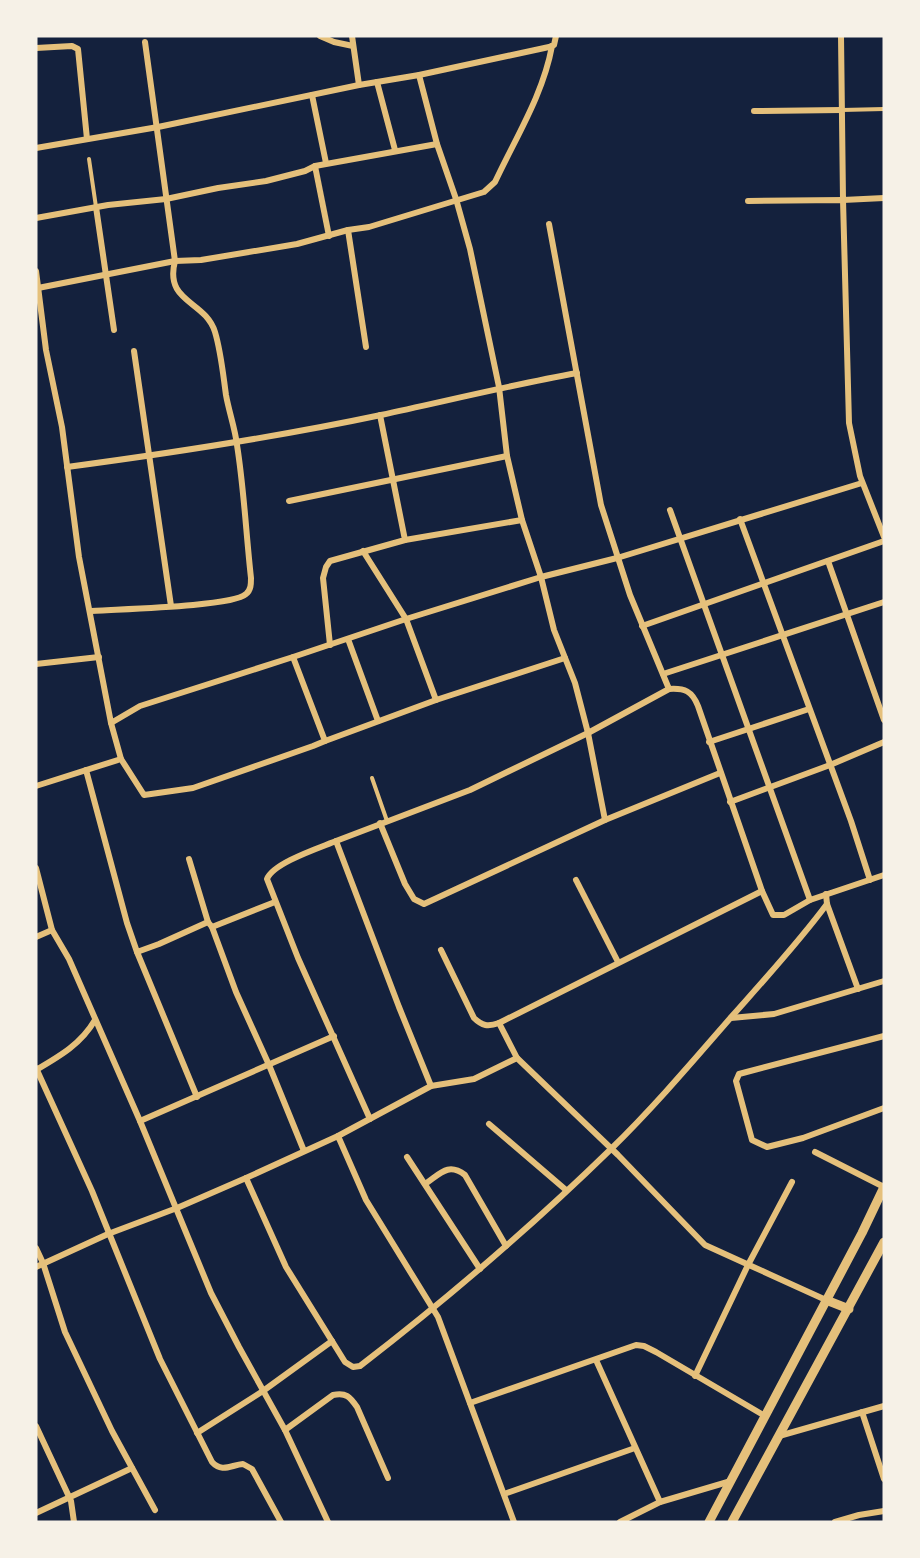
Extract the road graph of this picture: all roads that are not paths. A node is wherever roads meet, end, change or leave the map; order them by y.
1 (320, 36) edge
2 (352, 36) edge
3 (556, 36) edge
4 (841, 36) edge
5 (145, 42) dead end
6 (353, 46) junction
7 (552, 46) junction
8 (36, 48) edge
9 (419, 75) junction
10 (377, 82) junction
11 (359, 86) junction
12 (312, 95) junction
13 (884, 109) edge
14 (841, 110) junction
15 (754, 111) dead end
16 (158, 127) junction
17 (87, 139) junction
18 (437, 144) junction
19 (36, 148) edge
20 (395, 150) junction
21 (89, 159) dead end
22 (326, 164) junction
23 (315, 166) junction
24 (884, 198) edge
25 (166, 199) junction
26 (456, 199) junction
27 (843, 200) junction
28 (748, 201) dead end
29 (96, 207) junction
30 (36, 218) edge
31 (549, 224) dead end
32 (348, 230) junction
33 (329, 236) junction
34 (175, 261) junction
35 (36, 271) edge
36 (106, 273) junction
37 (38, 288) junction
38 (114, 330) dead end
39 (366, 347) dead end
40 (134, 351) dead end
41 (577, 373) junction
42 (499, 387) junction
43 (380, 415) junction
44 (237, 442) junction
45 (150, 456) junction
46 (507, 456) junction
47 (67, 467) junction
48 (393, 478) junction
49 (862, 483) junction
50 (289, 501) dead end
51 (670, 510) dead end
52 (740, 519) junction
53 (522, 520) junction
54 (680, 538) junction
55 (884, 539) edge
56 (405, 540) junction
57 (363, 551) junction
58 (617, 558) junction
59 (828, 561) junction
60 (541, 577) junction
61 (764, 584) junction
62 (884, 602) edge
63 (703, 603) junction
64 (171, 606) junction
65 (90, 611) junction
66 (845, 613) junction
67 (406, 619) junction
68 (642, 626) junction
69 (782, 635) junction
70 (348, 639) junction
71 (330, 645) junction
72 (721, 654) junction
73 (99, 657) junction
74 (293, 657) junction
75 (565, 658) junction
76 (36, 664) edge
77 (663, 674) junction
78 (669, 689) junction
79 (436, 700) junction
80 (809, 709) junction
81 (884, 720) edge
82 (378, 721) junction
83 (111, 723) junction
84 (748, 729) junction
85 (588, 733) junction
86 (325, 741) junction
87 (709, 742) junction
88 (884, 742) edge
89 (121, 759) junction
90 (830, 765) junction
91 (86, 770) junction
92 (720, 773) junction
93 (372, 778) dead end
94 (36, 786) edge
95 (769, 788) junction
96 (730, 802) junction
97 (605, 820) junction
98 (384, 822) junction
99 (336, 841) junction
100 (189, 859) dead end
101 (36, 868) edge
102 (884, 875) edge
103 (576, 880) dead end
104 (870, 880) junction
105 (762, 891) junction
106 (826, 894) junction
107 (810, 900) junction
108 (274, 902) junction
109 (827, 904) junction
110 (210, 924) junction
111 (52, 930) junction
112 (36, 937) edge
113 (441, 950) dead end
114 (137, 952) junction
115 (618, 962) junction
116 (884, 981) edge
117 (858, 989) junction
118 (731, 1018) junction
119 (95, 1020) junction
120 (499, 1023) junction
121 (334, 1036) junction
122 (884, 1036) edge
123 (518, 1058) junction
124 (269, 1065) junction
125 (36, 1069) edge
126 (431, 1086) junction
127 (197, 1097) junction
128 (884, 1108) edge
129 (370, 1119) junction
130 (140, 1121) junction
131 (489, 1124) dead end
132 (338, 1136) junction
133 (611, 1149) junction
134 (304, 1151) junction
135 (815, 1152) dead end
136 (407, 1157) dead end
137 (246, 1178) junction
138 (792, 1182) dead end
139 (425, 1184) junction
140 (884, 1187) edge
141 (566, 1190) junction
142 (177, 1208) junction
143 (108, 1234) junction
144 (884, 1242) edge
145 (506, 1246) junction
146 (36, 1248) edge
147 (43, 1263) junction
148 (748, 1265) junction
149 (36, 1267) edge
150 (480, 1269) junction
151 (826, 1300) junction
152 (433, 1309) junction
153 (849, 1309) junction
154 (332, 1341) junction
155 (596, 1360) junction
156 (695, 1376) junction
157 (263, 1391) junction
158 (470, 1403) junction
159 (884, 1406) edge
160 (862, 1412) junction
161 (765, 1416) junction
162 (36, 1426) edge
163 (285, 1430) junction
164 (197, 1433) junction
165 (779, 1436) junction
166 (635, 1448) junction
167 (132, 1468) junction
168 (388, 1478) dead end
169 (884, 1479) edge
170 (731, 1480) junction
171 (504, 1494) junction
172 (69, 1497) junction
173 (660, 1502) junction
174 (155, 1510) dead end
175 (884, 1511) edge
176 (36, 1512) edge
177 (74, 1522) edge
178 (281, 1522) edge
179 (328, 1522) edge
180 (514, 1522) edge
181 (620, 1522) edge
182 (710, 1522) edge
183 (732, 1522) edge
184 (835, 1522) edge

1 - 6 street
2 - 6 street
3 - 7 street
4 - 14 street
5 - 16 street
6 - 11 street
7 - 9 street
7 - 26 street
8 - 17 street
9 - 10 street
9 - 18 street
10 - 11 street
10 - 20 street
11 - 12 street
12 - 16 street
12 - 22 street
13 - 14 lane
14 - 15 street
14 - 27 street
16 - 17 street
16 - 25 street
17 - 19 street
18 - 20 street
18 - 26 street
20 - 22 street
21 - 29 lane
22 - 23 street
23 - 25 street
23 - 33 street
24 - 27 street
25 - 29 street
25 - 34 street
26 - 32 street
26 - 42 street
27 - 28 street
27 - 49 street
29 - 30 street
29 - 36 street
31 - 41 street
32 - 33 street
32 - 39 street
33 - 34 street
34 - 36 street
34 - 44 street
35 - 37 street
36 - 37 street
36 - 38 street
37 - 47 street
40 - 45 street
41 - 42 street
41 - 58 street
42 - 43 street
42 - 46 street
43 - 44 street
43 - 48 street
44 - 45 street
44 - 64 street
45 - 47 street
45 - 64 street
46 - 48 street
46 - 53 street
47 - 65 street
48 - 50 street
48 - 56 street
49 - 52 street
49 - 55 street
51 - 54 street
52 - 54 street
52 - 61 street
53 - 56 street
53 - 60 street
54 - 58 street
54 - 63 street
55 - 59 street
56 - 57 street
57 - 67 street
57 - 71 street
58 - 60 street
58 - 68 street
59 - 61 street
59 - 66 street
60 - 67 street
60 - 75 street
61 - 63 street
61 - 69 street
62 - 66 street
63 - 68 street
63 - 72 street
64 - 65 street
65 - 73 street
66 - 69 street
66 - 81 street
67 - 70 street
67 - 79 street
68 - 77 street
69 - 72 street
69 - 80 street
70 - 71 street
70 - 82 street
71 - 74 street
72 - 77 street
72 - 84 street
73 - 76 street
73 - 83 street
74 - 83 street
74 - 86 street
75 - 79 street
75 - 85 street
77 - 78 street
78 - 85 street
78 - 87 street
79 - 82 street
80 - 84 street
80 - 90 street
82 - 86 street
83 - 89 street
84 - 87 street
84 - 95 street
85 - 97 street
85 - 98 street
86 - 89 street
87 - 92 street
88 - 90 street
89 - 91 street
90 - 95 street
90 - 104 street
91 - 94 street
91 - 114 street
92 - 96 street
92 - 97 street
93 - 98 lane
95 - 96 street
95 - 107 street
96 - 105 street
97 - 98 street
98 - 99 street
99 - 108 street
99 - 126 street
100 - 110 street
101 - 111 street
102 - 104 street
103 - 115 street
104 - 106 street
105 - 107 street
105 - 115 street
106 - 107 street
106 - 109 street
108 - 110 street
108 - 121 street
109 - 117 street
109 - 118 street
110 - 114 street
110 - 124 street
111 - 112 street
111 - 119 street
113 - 120 street
114 - 127 street
115 - 120 street
116 - 117 street
117 - 118 street
118 - 133 street
119 - 125 street
119 - 130 street
120 - 123 street
121 - 124 street
121 - 129 street
122 - 128 street
123 - 126 street
123 - 133 street
124 - 127 street
124 - 134 street
125 - 143 street
126 - 129 street
127 - 130 street
129 - 132 street
130 - 142 street
131 - 141 street
132 - 134 street
132 - 152 street
133 - 141 street
133 - 148 street
134 - 137 street
135 - 140 street
136 - 139 street
137 - 142 street
137 - 154 street
138 - 148 street
139 - 145 street
139 - 150 street
140 - 151 street
141 - 145 street
142 - 143 street
142 - 157 street
143 - 147 street
143 - 164 street
144 - 153 street
145 - 150 street
146 - 147 street
147 - 149 street
147 - 167 street
148 - 151 street
148 - 156 street
150 - 152 street
151 - 153 street
151 - 161 street
152 - 154 street
152 - 158 street
153 - 165 street
154 - 157 street
155 - 156 street
155 - 158 street
155 - 166 street
156 - 161 street
157 - 163 street
157 - 164 street
158 - 171 street
159 - 160 street
160 - 165 street
160 - 169 street
161 - 170 street
162 - 172 street
163 - 168 street
163 - 179 street
164 - 178 street
165 - 183 street
166 - 171 street
166 - 173 street
167 - 172 street
167 - 174 street
170 - 173 street
170 - 182 street
171 - 180 street
172 - 176 street
172 - 177 street
173 - 181 street
175 - 184 street

